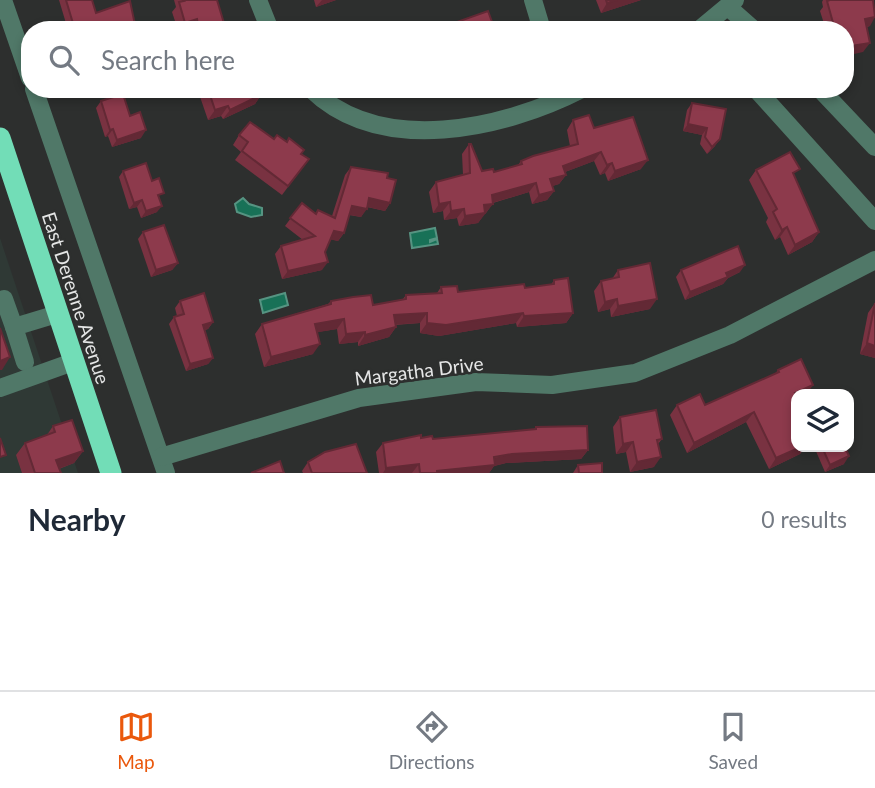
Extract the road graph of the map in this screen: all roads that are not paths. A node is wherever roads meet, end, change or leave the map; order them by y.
1 (3, 0) edge
2 (258, 0) edge
3 (533, 0) edge
4 (732, 3) edge
5 (266, 21) edge
6 (539, 21) edge
7 (711, 21) edge
8 (747, 21) edge
9 (21, 52) edge
10 (37, 98) edge
11 (320, 98) edge
12 (554, 98) edge
13 (764, 98) edge
14 (829, 98) edge
15 (0, 138) edge
16 (875, 147) edge
17 (875, 221) edge
18 (875, 260) edge
19 (4, 299) dead end
20 (57, 314) junction
21 (14, 327) junction
22 (25, 362) dead end
23 (73, 362) junction
24 (0, 388) edge
25 (164, 465) edge
26 (111, 473) edge

1 - 9 street
2 - 5 street
3 - 6 street
4 - 7 street
4 - 8 street
10 - 25 street
11 - 12 street
13 - 17 street
14 - 16 street
15 - 20 highway, East Derenne Avenue
18 - 25 street, Margatha Drive
19 - 21 street
20 - 21 street
20 - 23 highway, East Derenne Avenue
21 - 22 street
23 - 24 street
23 - 26 highway, East Derenne Avenue

